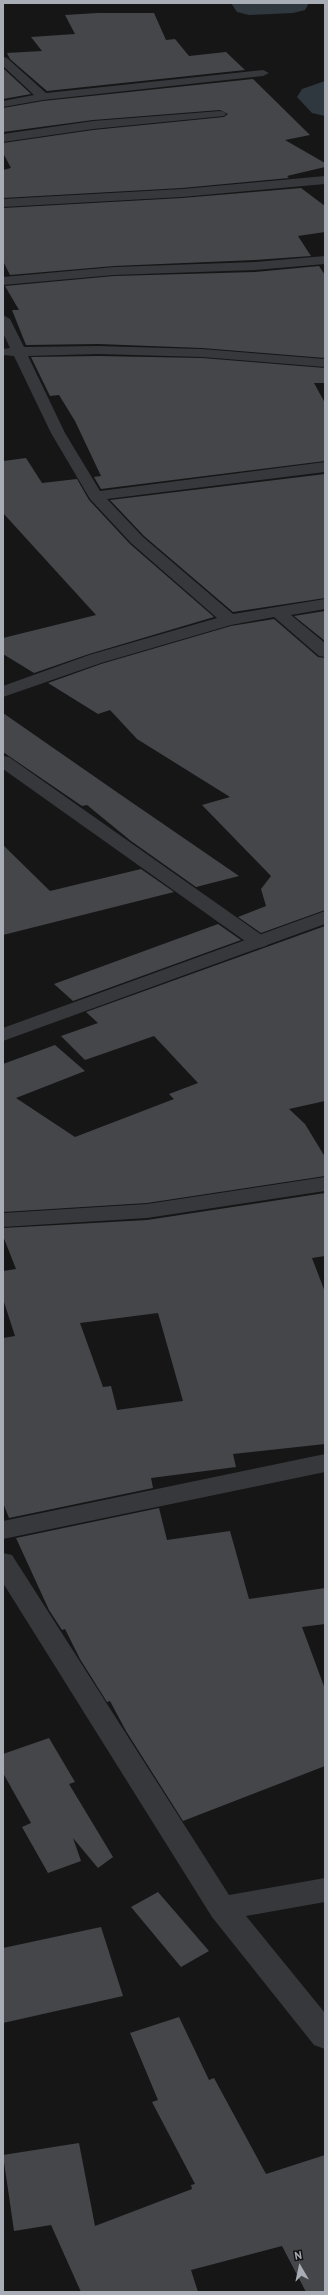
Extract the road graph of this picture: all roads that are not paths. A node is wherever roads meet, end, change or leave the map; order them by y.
1 (3, 60) edge
2 (263, 73) dead end
3 (43, 96) junction
4 (3, 104) edge
5 (220, 114) dead end
6 (3, 138) edge
7 (325, 180) edge
8 (3, 203) edge
9 (325, 260) edge
10 (3, 281) edge
11 (3, 320) edge
12 (19, 351) junction
13 (3, 352) edge
14 (325, 363) edge
15 (325, 467) edge
16 (95, 496) junction
17 (325, 604) edge
18 (278, 612) junction
19 (229, 620) junction
20 (325, 652) edge
21 (3, 692) edge
22 (3, 761) edge
23 (325, 917) edge
24 (259, 942) junction
25 (3, 1036) edge
26 (325, 1184) edge
27 (3, 1220) edge
28 (325, 1463) edge
29 (3, 1530) edge
30 (3, 1562) edge
31 (325, 1890) edge
32 (222, 1908) junction
33 (325, 2036) edge

1 - 3 street
2 - 3 street
3 - 4 street
5 - 6 street
7 - 8 street
9 - 10 street
11 - 12 street
12 - 13 street
12 - 14 street
12 - 16 street
15 - 16 street
16 - 19 street
17 - 18 street
18 - 19 street
18 - 20 street
19 - 21 street
22 - 24 street
23 - 24 street
24 - 25 street
26 - 27 street
28 - 29 street
30 - 32 street
31 - 32 street
32 - 33 street

